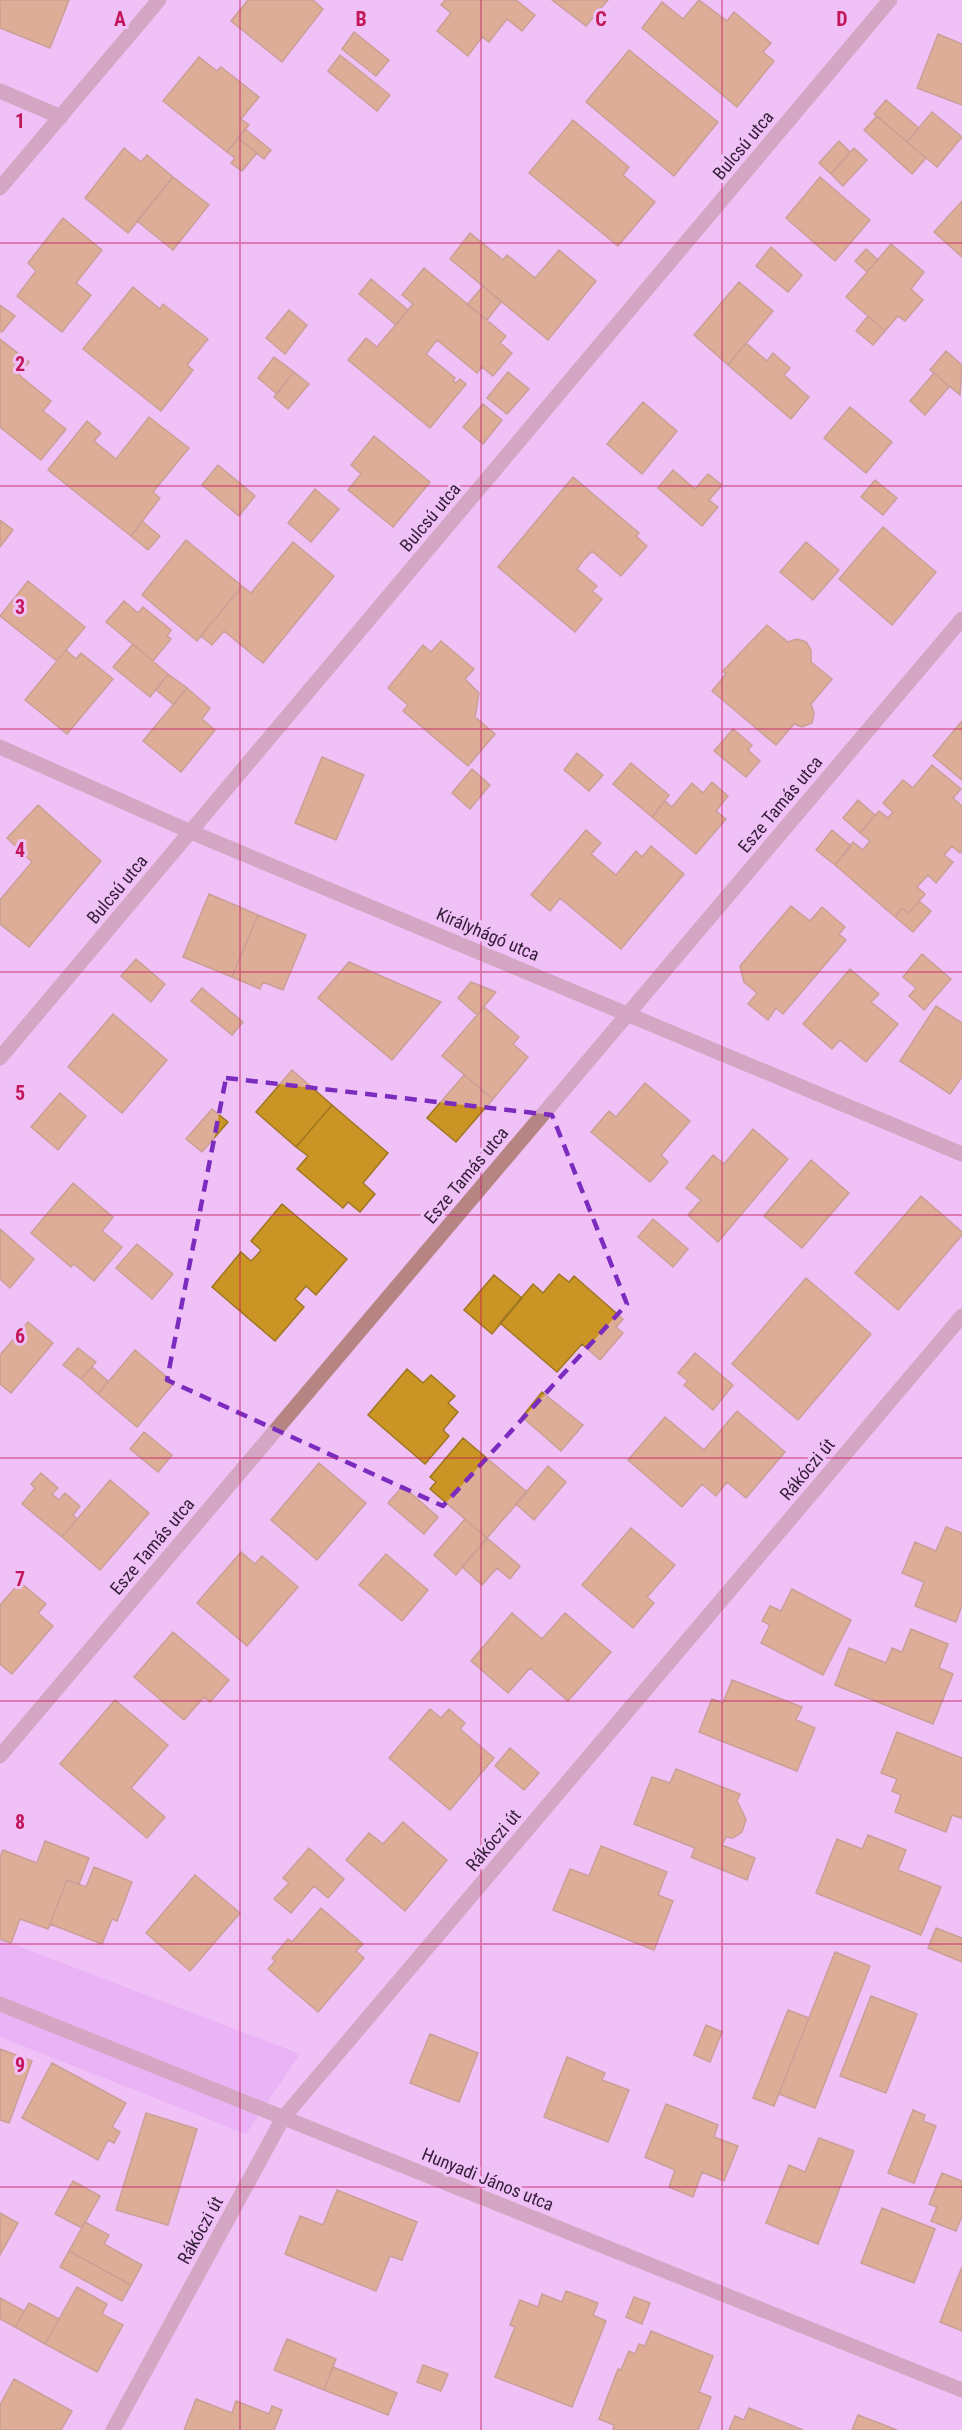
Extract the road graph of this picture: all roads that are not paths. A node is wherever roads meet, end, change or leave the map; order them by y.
1 (159, 0) edge
2 (890, 0) edge
3 (0, 91) edge
4 (61, 117) junction
5 (0, 188) edge
6 (962, 619) edge
7 (0, 747) edge
8 (191, 832) junction
9 (628, 1014) junction
10 (0, 1058) edge
11 (962, 1154) edge
12 (962, 1316) edge
13 (0, 1756) edge
14 (0, 2004) edge
15 (283, 2118) junction
16 (962, 2390) edge
17 (113, 2430) edge

1 - 4 street
2 - 8 street, Bulcsú utca
3 - 4 street
4 - 5 street
6 - 9 street, Esze Tamás utca
7 - 8 street, Királyhágó utca
8 - 9 street, Királyhágó utca
8 - 10 street, Bulcsú utca
9 - 11 street, Királyhágó utca
9 - 13 street, Esze Tamás utca
12 - 15 street, Rákóczi út
14 - 15 street, Hunyadi János utca
15 - 16 street, Hunyadi János utca
15 - 17 street, Rákóczi út

